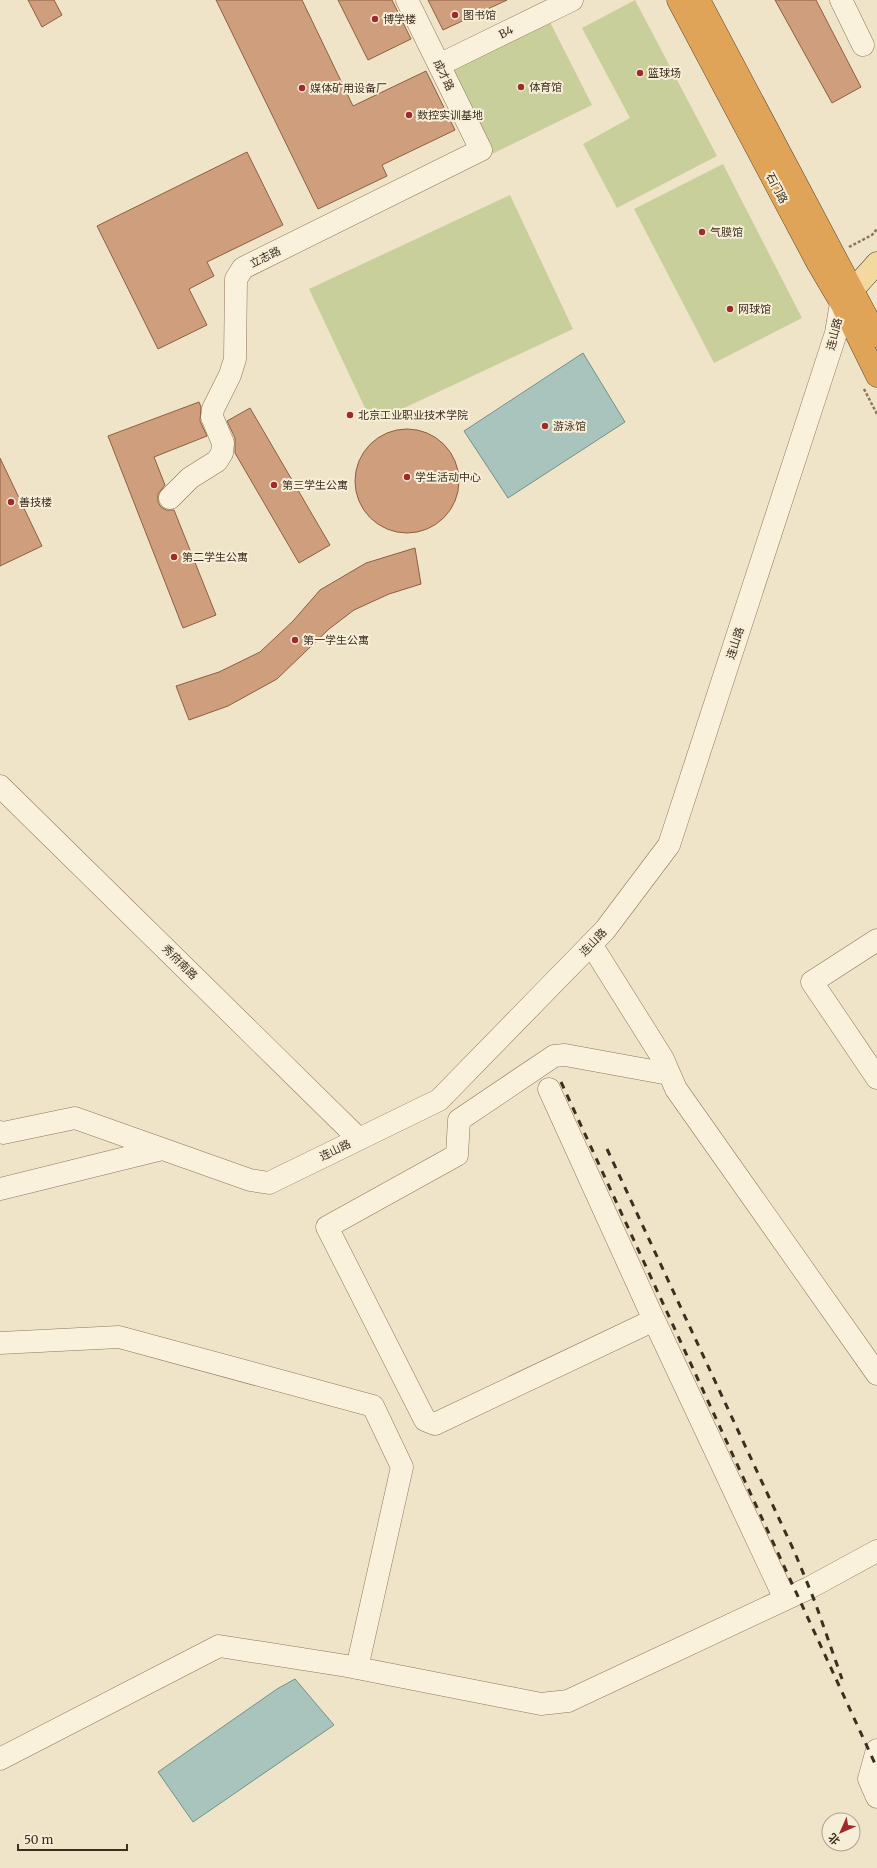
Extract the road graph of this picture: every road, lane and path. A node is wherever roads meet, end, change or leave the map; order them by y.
1 (407, 0) edge
2 (572, 0) edge
3 (678, 0) edge
4 (699, 0) edge
5 (841, 0) edge
6 (863, 45) dead end
7 (439, 65) junction
8 (481, 150) joint
9 (877, 263) edge
10 (847, 296) junction
11 (877, 336) edge
12 (874, 362) edge
13 (170, 498) dead end
14 (0, 786) edge
15 (877, 940) edge
16 (591, 944) junction
17 (669, 1074) junction
18 (877, 1078) edge
19 (549, 1089) dead end
20 (445, 1094) junction
21 (459, 1120) junction
22 (0, 1132) edge
23 (359, 1139) junction
24 (162, 1149) junction
25 (0, 1189) edge
26 (654, 1320) junction
27 (0, 1343) edge
28 (877, 1374) edge
29 (877, 1551) edge
30 (785, 1599) junction
31 (357, 1668) junction
32 (877, 1750) edge
33 (0, 1760) edge
34 (877, 1797) edge

1 - 7 street, 成才路
2 - 7 street, B4
3 - 10 highway, 石门路
4 - 10 highway, 石门路
5 - 6 street
7 - 8 street, 成才路
8 - 13 street, 立志路
9 - 10 main road
10 - 11 highway, 石门路
10 - 12 highway, 石门路
10 - 16 street, 连山路
14 - 23 street, 秀府南路
15 - 18 street
16 - 17 street
16 - 20 street, 连山路
17 - 21 street
17 - 28 street
19 - 26 street
20 - 21 street
20 - 23 street, 连山路
21 - 26 street
22 - 24 street, 连山路
23 - 24 street, 连山路
24 - 25 street
26 - 30 street
27 - 31 street
29 - 30 street
30 - 31 street
31 - 33 street
32 - 34 street

